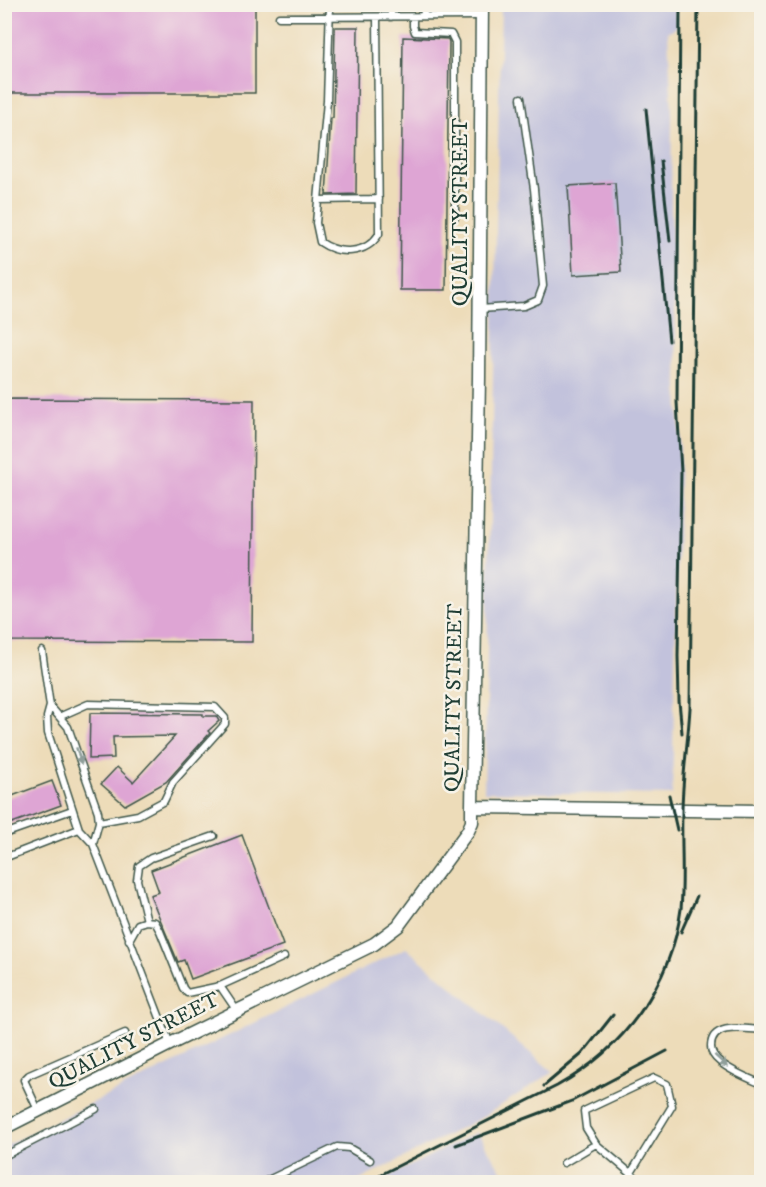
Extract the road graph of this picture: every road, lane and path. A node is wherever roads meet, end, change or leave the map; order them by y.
1 (330, 4) edge
2 (391, 4) edge
3 (423, 4) edge
4 (482, 10) edge
5 (391, 16) junction
6 (424, 16) junction
7 (279, 17) dead end
8 (377, 17) junction
9 (413, 17) junction
10 (330, 18) junction
11 (521, 98) dead end
12 (379, 199) junction
13 (318, 200) junction
14 (455, 217) dead end
15 (479, 309) junction
16 (42, 651) dead end
17 (50, 706) junction
18 (61, 717) junction
19 (472, 807) junction
20 (72, 810) junction
21 (762, 811) edge
22 (99, 822) junction
23 (79, 829) junction
24 (4, 834) edge
25 (214, 836) dead end
26 (93, 844) junction
27 (4, 858) edge
28 (147, 921) junction
29 (129, 940) junction
30 (284, 957) dead end
31 (220, 986) junction
32 (237, 1011) junction
33 (762, 1030) edge
34 (125, 1033) dead end
35 (170, 1044) junction
36 (762, 1084) edge
37 (96, 1109) dead end
38 (38, 1111) junction
39 (4, 1128) edge
40 (596, 1144) junction
41 (4, 1156) edge
42 (370, 1160) dead end
43 (564, 1163) dead end
44 (632, 1173) junction
45 (264, 1182) edge
46 (641, 1182) edge

1 - 10 lane
2 - 5 lane
3 - 6 lane
4 - 6 lane
4 - 15 street, QUALITY STREET
5 - 8 lane
5 - 9 lane
6 - 9 lane
7 - 10 lane
8 - 10 lane
8 - 12 lane
9 - 14 lane
10 - 13 lane
11 - 15 lane
12 - 13 lane
12 - 13 lane
15 - 19 street, QUALITY STREET
16 - 17 lane
17 - 18 lane
17 - 20 lane
18 -> 22 lane
18 - 22 lane
19 - 21 street
19 - 32 street, QUALITY STREET
20 - 23 lane
20 - 24 lane
22 - 26 lane
23 - 26 lane
23 - 27 lane
25 - 28 lane
26 - 29 lane
28 - 29 lane
28 - 31 lane
29 - 35 lane
30 - 31 lane
31 - 32 lane
32 - 35 street, QUALITY STREET
33 -> 36 lane
34 - 38 lane
35 - 38 street, QUALITY STREET
37 - 41 lane
38 - 39 street, QUALITY STREET
40 - 43 lane
40 - 44 lane
40 - 44 lane
42 - 45 lane
44 - 46 lane

